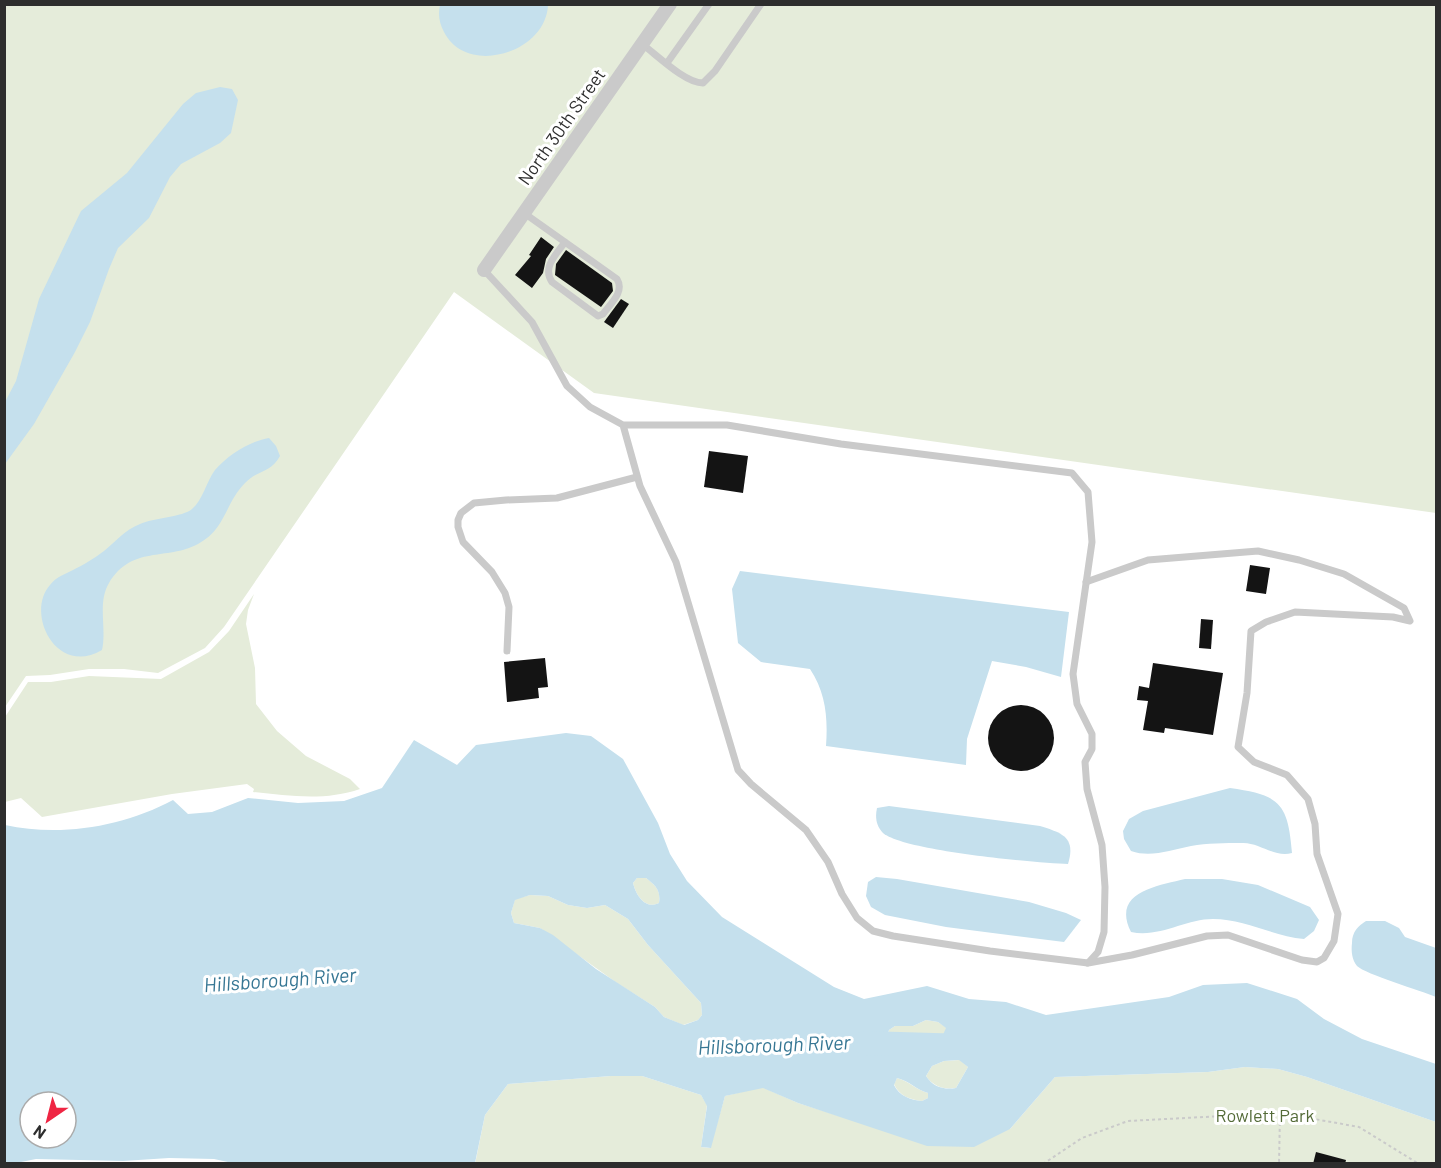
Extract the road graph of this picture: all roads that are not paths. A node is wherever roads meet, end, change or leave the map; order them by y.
1 (670, 4) edge
2 (710, 4) edge
3 (761, 4) edge
4 (642, 44) junction
5 (667, 63) junction
6 (524, 213) junction
7 (565, 242) junction
8 (483, 270) joint
9 (623, 425) junction
10 (637, 477) junction
11 (1086, 582) junction
12 (507, 651) dead end
13 (1088, 963) junction

1 - 4 street, North 30th Street
2 - 5 lane
3 - 5 lane
4 - 5 lane
4 - 6 street, North 30th Street
6 - 7 lane
6 - 8 street, North 30th Street
7 - 7 lane
8 - 9 lane
9 - 10 lane
9 - 11 lane
10 - 12 lane
10 - 13 lane
11 - 13 lane
11 - 13 lane

